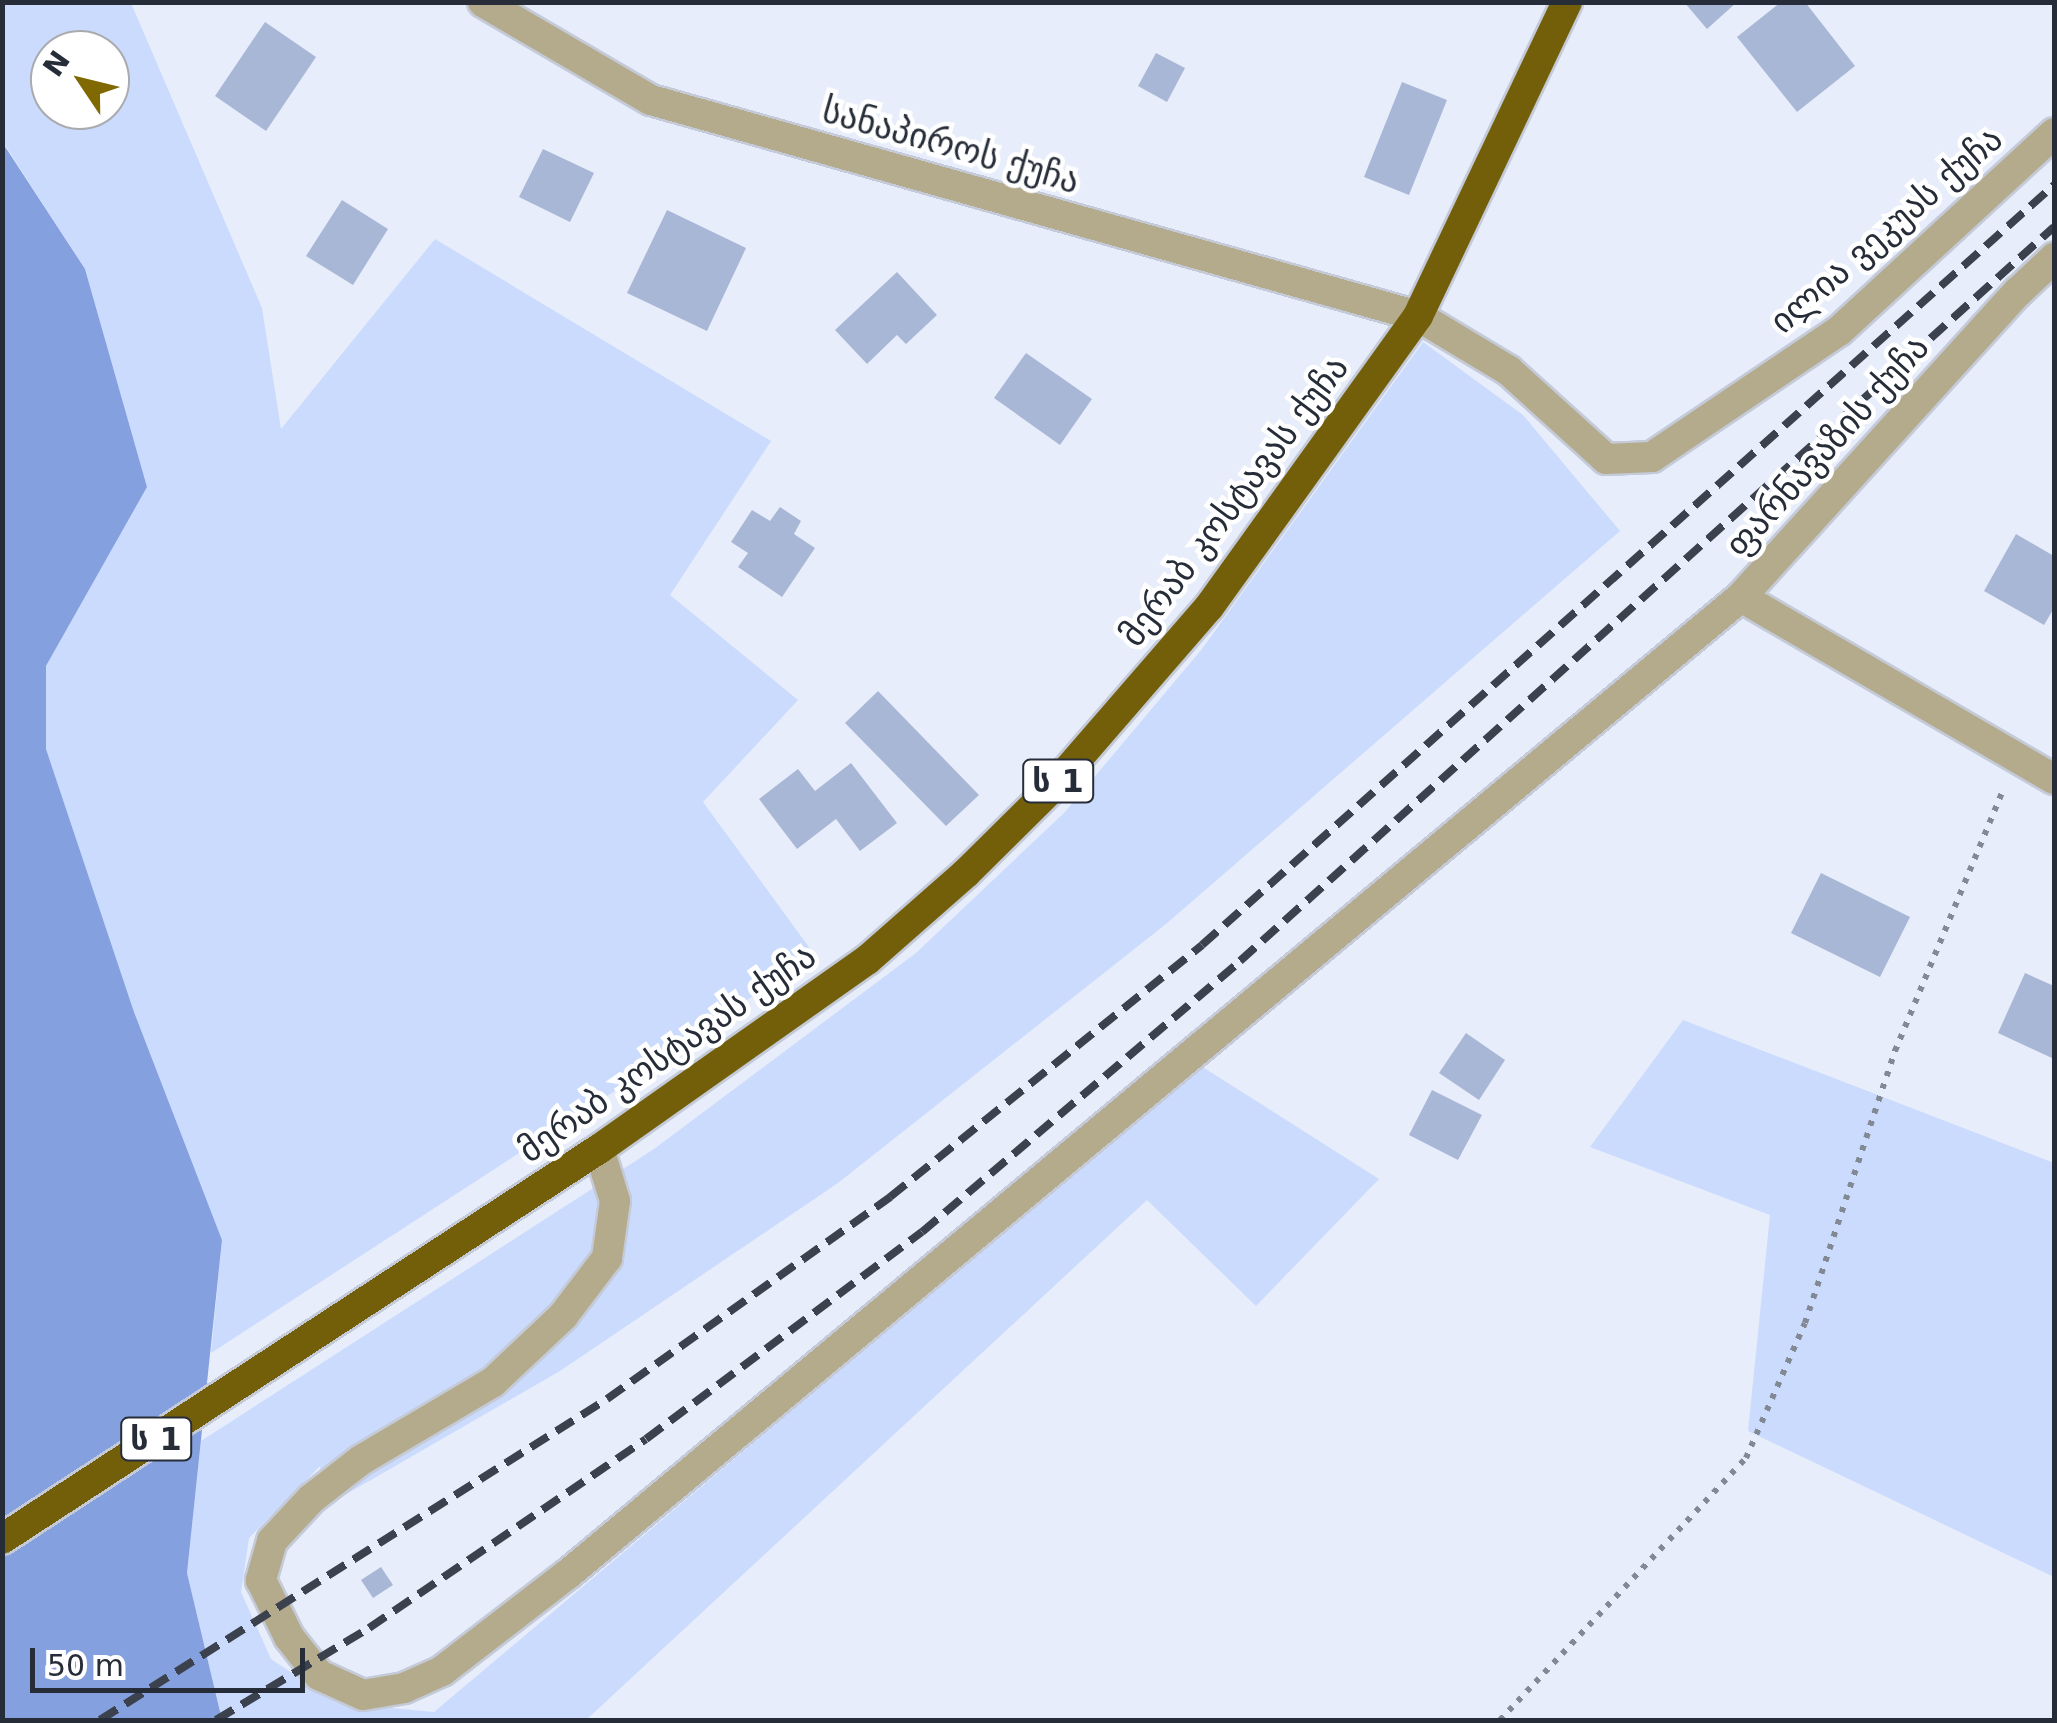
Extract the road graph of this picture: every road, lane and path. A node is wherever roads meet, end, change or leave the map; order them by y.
1 (483, 2) edge
2 (1567, 2) edge
3 (2054, 132) edge
4 (2054, 258) edge
5 (1418, 316) junction
6 (1741, 597) junction
7 (2054, 780) edge
8 (2006, 785) dead end
9 (598, 1148) junction
10 (2, 1539) edge
11 (368, 1708) edge
12 (1500, 1720) edge

1 - 5 street, სანაპიროს ქუჩა
2 - 5 highway, მერაბ კოსტავას ქუჩა / ს 1
3 - 5 street, ილია ვეკუას ქუჩა
4 - 6 street, ფარნავაზის ქუჩა
5 - 9 highway, მერაბ კოსტავას ქუჩა / ს 1
6 - 7 street, ფარნავაზის ქუჩა
6 - 11 street
8 - 12 path
9 - 10 highway, მერაბ კოსტავას ქუჩა / ს 1
9 - 11 street

